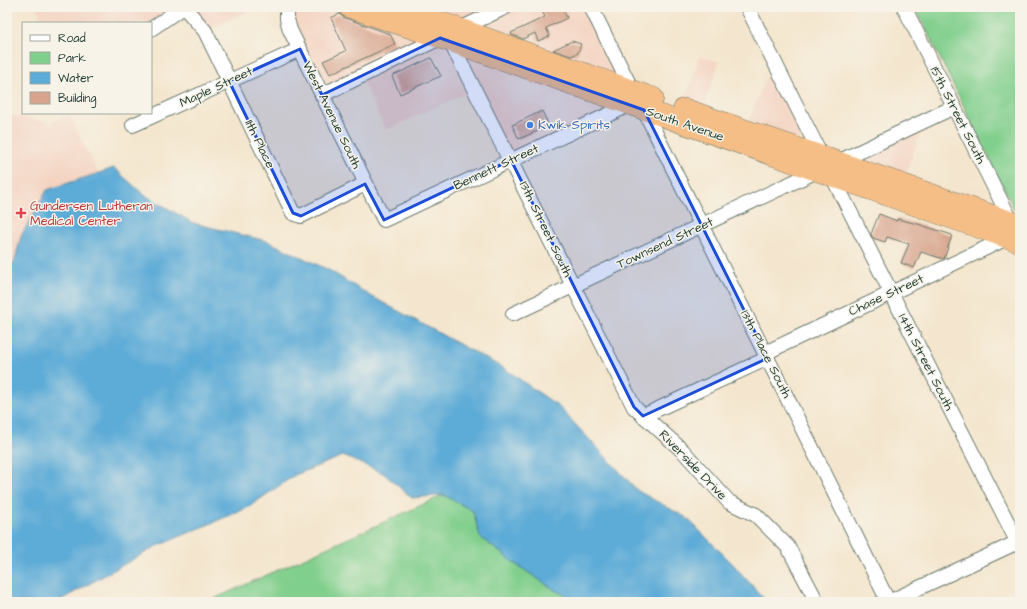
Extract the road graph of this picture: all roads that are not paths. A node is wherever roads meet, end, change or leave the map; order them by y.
1 (184, 7) edge
2 (287, 7) edge
3 (349, 7) edge
4 (398, 7) edge
5 (506, 7) edge
6 (591, 7) edge
7 (747, 7) edge
8 (904, 7) edge
9 (445, 27) edge
10 (152, 28) edge
11 (300, 49) junction
12 (229, 81) junction
13 (322, 95) junction
14 (635, 102) junction
15 (954, 107) junction
16 (133, 125) dead end
17 (511, 160) junction
18 (828, 166) junction
19 (366, 184) junction
20 (384, 220) joint
21 (700, 226) junction
22 (1015, 232) edge
23 (573, 286) junction
24 (892, 293) junction
25 (513, 314) dead end
26 (767, 355) junction
27 (643, 416) junction
28 (1019, 543) edge
29 (889, 601) edge
30 (817, 602) edge

1 - 10 street
1 - 12 street, 11th Place
2 - 11 street, West Avenue South
3 - 9 highway, South Avenue
4 - 9 highway, South Avenue
5 - 9 street
6 - 14 street, 13th Place South
7 - 18 street, 14th Street South
8 - 15 street, 15th Street South
9 - 13 street
9 - 14 highway, South Avenue
9 - 17 street, 13th Street South
11 - 12 street, Maple Street
11 - 13 street, West Avenue South
12 - 16 street, Maple Street
12 - 19 street, 11th Place
13 - 19 street, West Avenue South
14 - 17 street, Bennett Street
14 - 18 highway, South Avenue
14 - 21 street, 13th Place South
15 - 18 street, Townsend Street
15 - 22 street, 15th Street South
17 - 20 street, Bennett Street
17 - 23 street, 13th Street South
18 - 21 street, Townsend Street
18 - 22 highway, South Avenue
18 - 24 street, 14th Street South
19 - 20 street, West Avenue South
21 - 23 street, Townsend Street
21 - 26 street, 13th Place South
22 - 24 street, Chase Street
23 - 25 street, Townsend Street
23 - 27 street, 13th Street South
24 - 26 street, Chase Street
24 - 28 street, 14th Street South
26 - 27 street, Chase Street
26 - 29 street, 13th Place South
27 - 30 street, Riverside Drive
28 - 29 street

